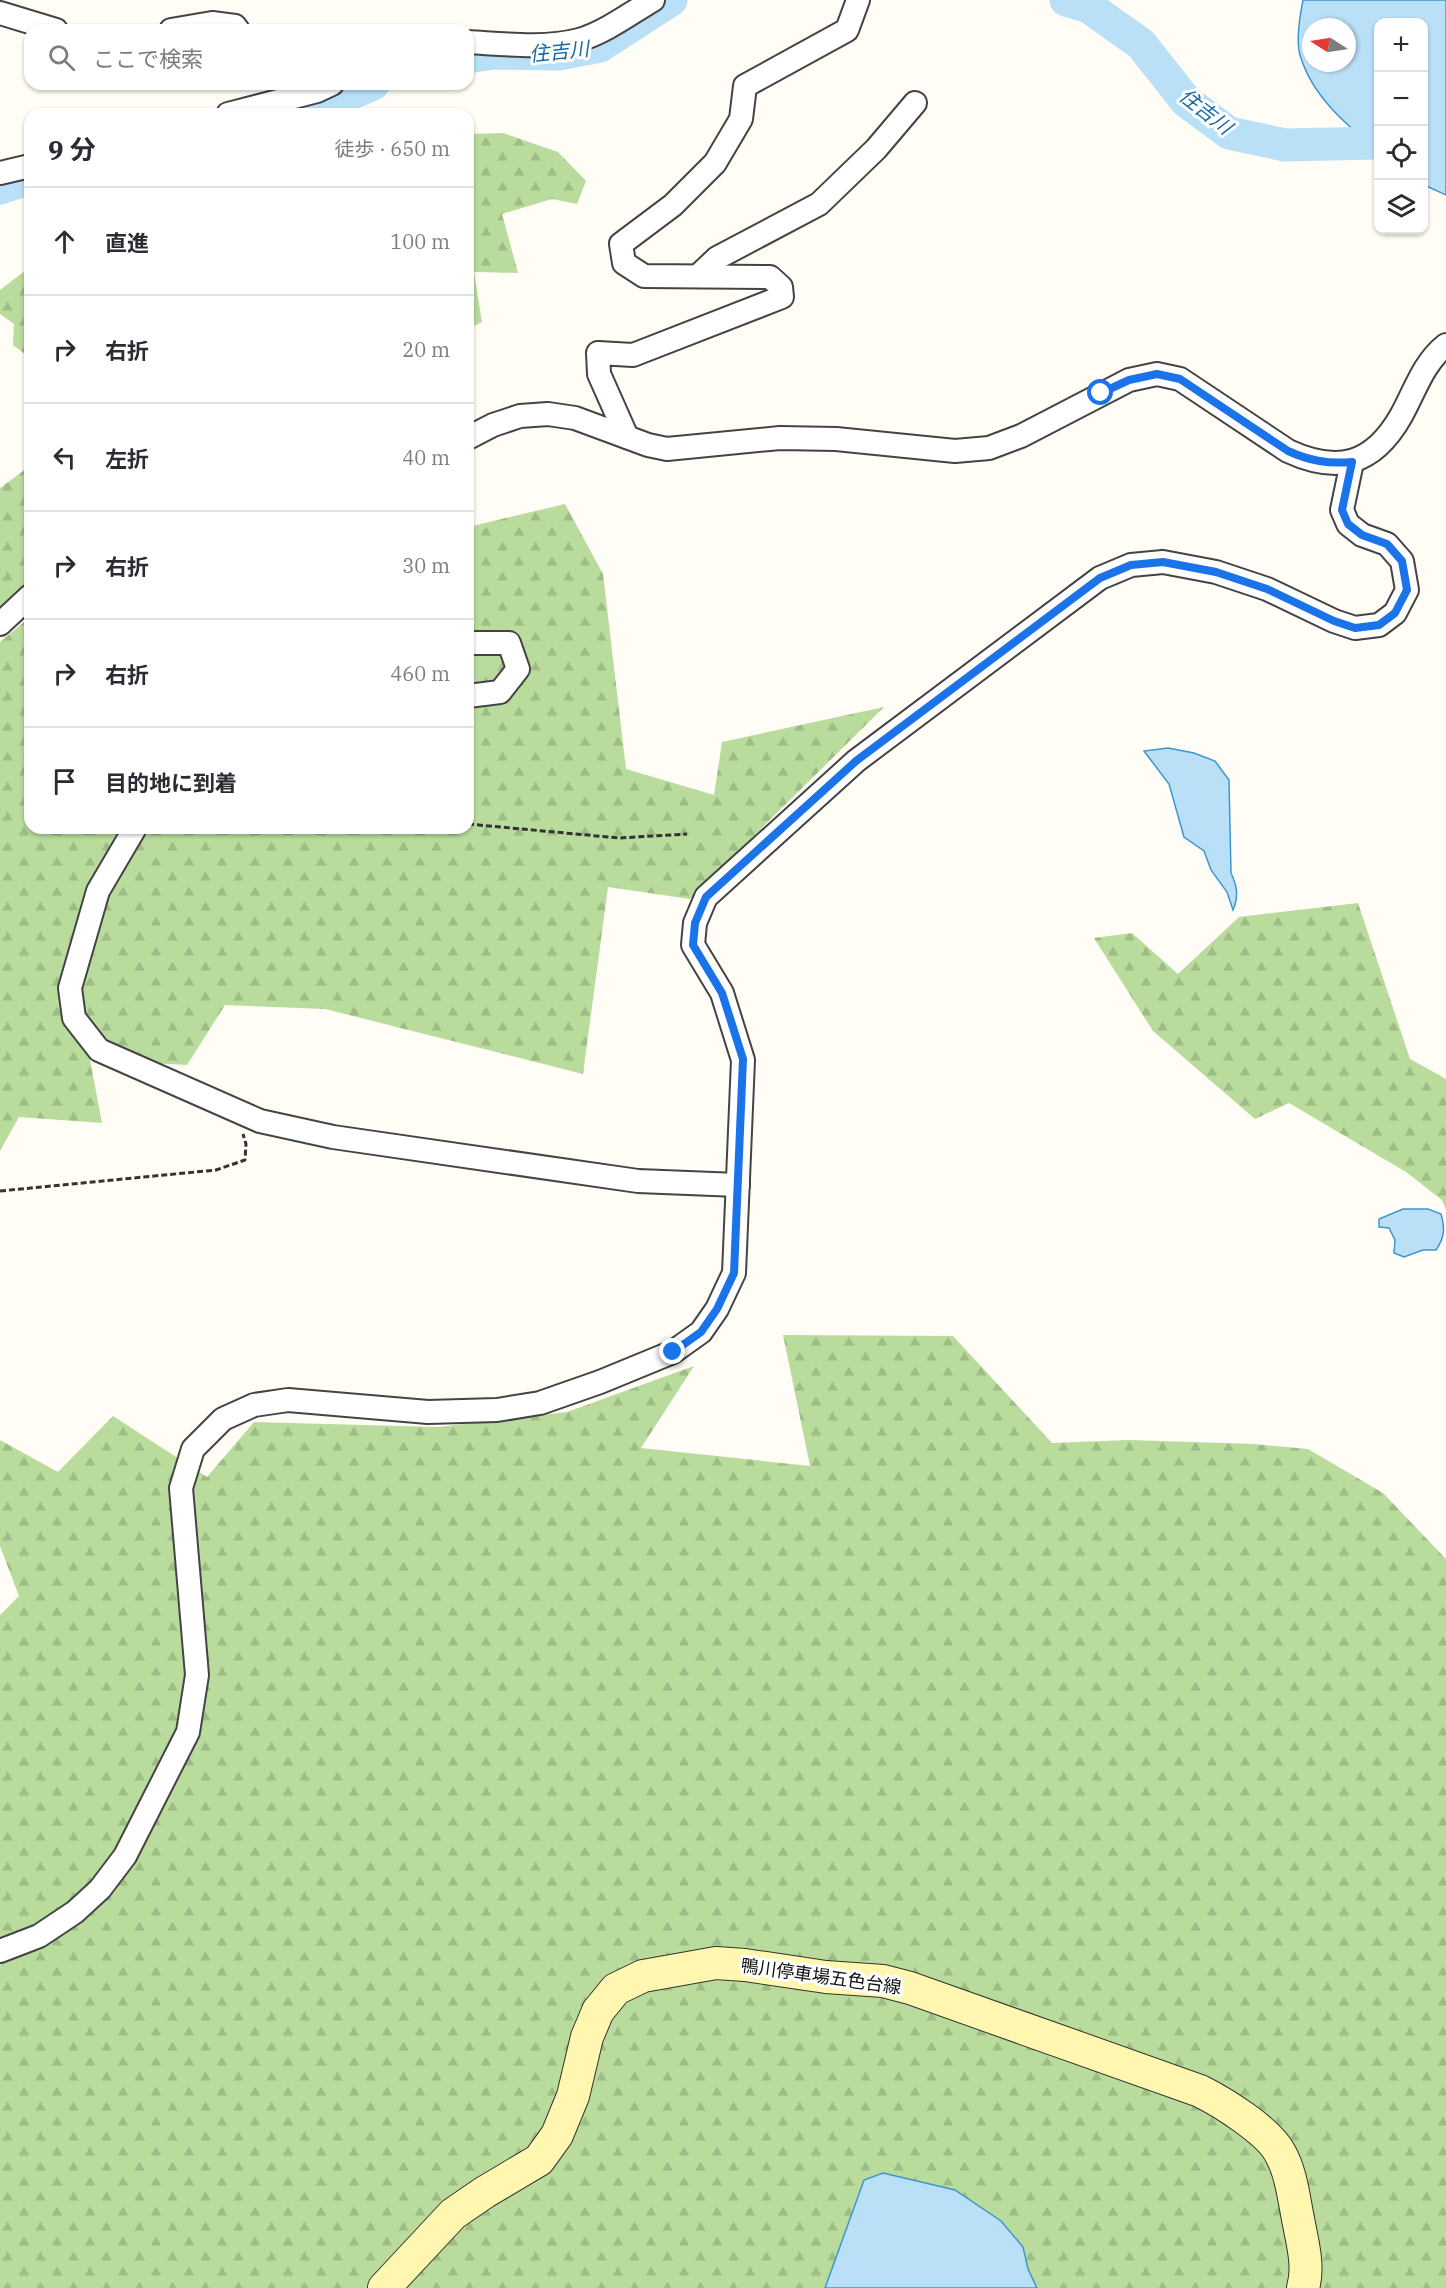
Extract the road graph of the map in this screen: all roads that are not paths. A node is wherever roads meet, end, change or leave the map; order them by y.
1 (653, 0) edge
2 (858, 0) edge
3 (0, 13) edge
4 (36, 24) edge
5 (474, 42) edge
6 (318, 90) edge
7 (278, 92) edge
8 (915, 103) dead end
9 (242, 108) edge
10 (24, 167) edge
11 (0, 173) edge
12 (698, 276) junction
13 (1446, 345) edge
14 (474, 435) edge
15 (627, 437) junction
16 (1352, 462) junction
17 (24, 602) edge
18 (0, 624) edge
19 (474, 642) edge
20 (474, 695) edge
21 (131, 834) edge
22 (738, 1185) junction
23 (0, 1951) edge
24 (384, 2288) edge
25 (1303, 2288) edge

1 - 5 street
2 - 12 street
3 - 4 street
6 - 7 street
7 - 9 street
8 - 12 street
10 - 11 street
12 - 15 street
13 - 16 street
14 - 15 street
15 - 16 street
16 - 22 street
17 - 18 street
19 - 20 street
21 - 22 street
22 - 23 street
24 - 25 main road, 鴨川停車場五色台線

